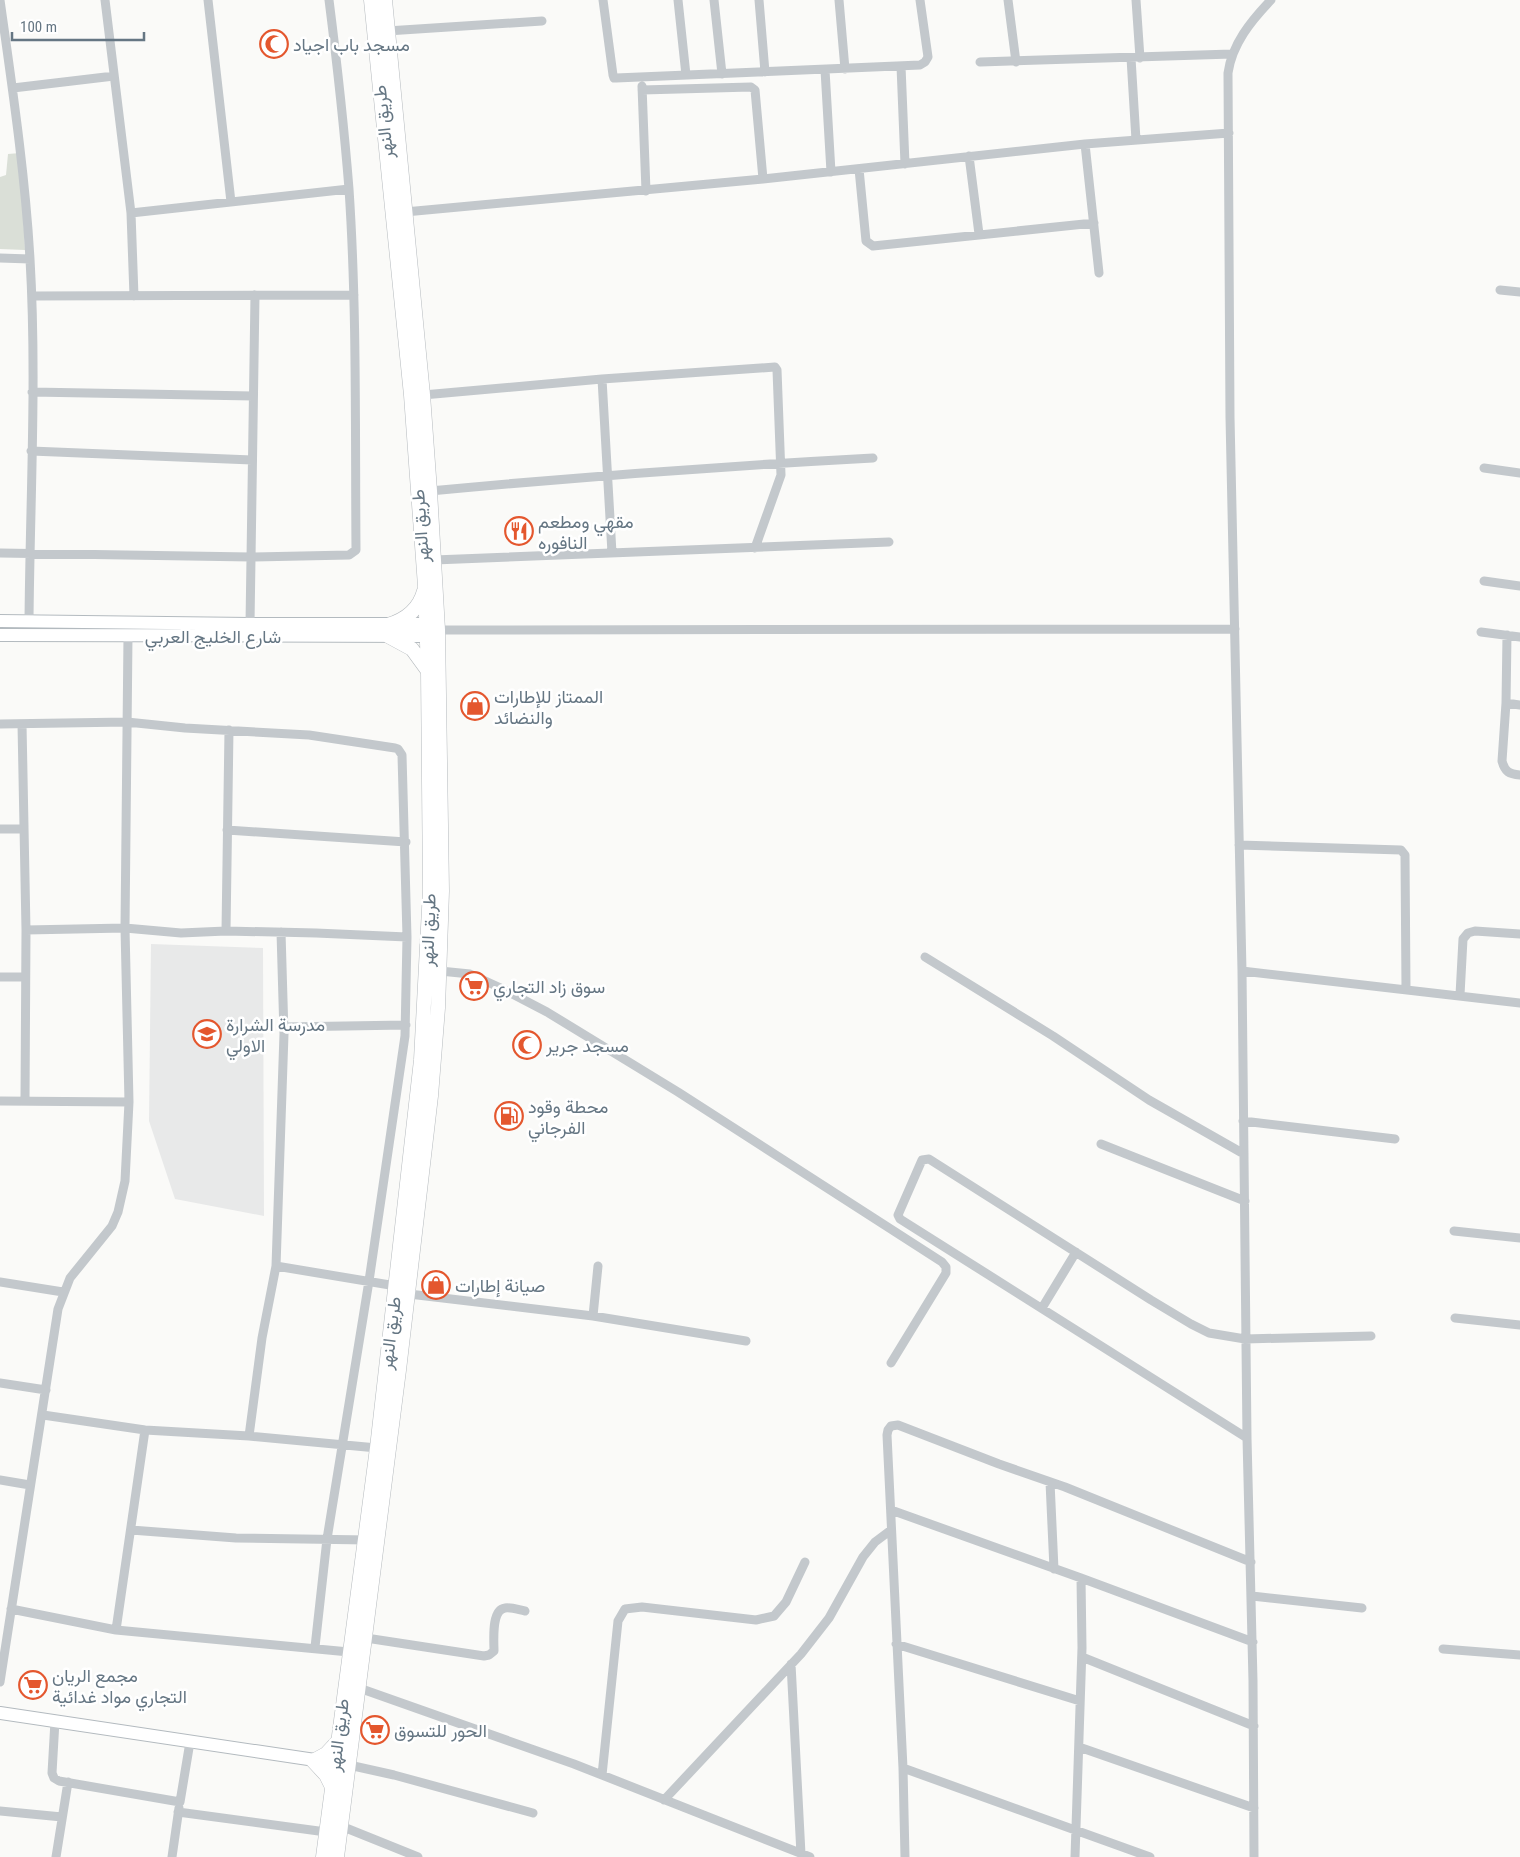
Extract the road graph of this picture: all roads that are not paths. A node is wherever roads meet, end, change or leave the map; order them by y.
1 (0, 0) edge
2 (105, 0) edge
3 (208, 0) edge
4 (329, 0) edge
5 (370, 0) edge
6 (384, 0) edge
7 (603, 0) edge
8 (678, 0) edge
9 (714, 0) edge
10 (759, 0) edge
11 (839, 0) edge
12 (920, 0) edge
13 (1008, 0) edge
14 (1136, 0) edge
15 (1271, 0) edge
16 (542, 21) dead end
17 (387, 31) junction
18 (1232, 54) junction
19 (1135, 58) junction
20 (980, 62) dead end
21 (1016, 62) junction
22 (901, 66) junction
23 (845, 69) junction
24 (825, 70) junction
25 (765, 72) junction
26 (722, 74) junction
27 (686, 75) junction
28 (114, 76) junction
29 (641, 77) junction
30 (13, 88) junction
31 (642, 90) junction
32 (1228, 133) junction
33 (1136, 140) junction
34 (1085, 144) junction
35 (969, 156) junction
36 (905, 164) junction
37 (859, 169) junction
38 (832, 172) junction
39 (763, 179) junction
40 (349, 189) junction
41 (646, 191) junction
42 (231, 202) junction
43 (404, 212) junction
44 (131, 213) junction
45 (1094, 223) junction
46 (979, 234) junction
47 (0, 258) edge
48 (30, 259) junction
49 (1099, 273) dead end
50 (1500, 290) dead end
51 (1520, 292) edge
52 (255, 295) junction
53 (354, 295) junction
54 (32, 296) junction
55 (134, 296) junction
56 (602, 379) junction
57 (32, 392) junction
58 (423, 395) junction
59 (253, 396) junction
60 (31, 451) junction
61 (873, 458) dead end
62 (252, 460) junction
63 (782, 463) junction
64 (1484, 468) dead end
65 (1520, 473) edge
66 (608, 476) junction
67 (430, 492) junction
68 (889, 542) dead end
69 (755, 548) junction
70 (0, 553) edge
71 (612, 553) junction
72 (30, 554) junction
73 (251, 557) junction
74 (434, 560) junction
75 (1484, 581) dead end
76 (425, 586) junction
77 (1520, 586) edge
78 (0, 621) edge
79 (29, 621) junction
80 (250, 624) junction
81 (1235, 629) junction
82 (430, 630) junction
83 (388, 631) junction
84 (1481, 632) dead end
85 (0, 635) edge
86 (1507, 635) junction
87 (128, 636) junction
88 (1520, 637) edge
89 (428, 672) junction
90 (1506, 703) junction
91 (1520, 705) edge
92 (128, 722) junction
93 (0, 724) edge
94 (22, 724) junction
95 (230, 730) junction
96 (1520, 775) edge
97 (0, 829) edge
98 (24, 829) junction
99 (227, 830) junction
100 (406, 842) junction
101 (1239, 845) junction
102 (125, 928) junction
103 (26, 930) junction
104 (226, 931) junction
105 (281, 932) junction
106 (1520, 934) edge
107 (407, 937) junction
108 (926, 958) dead end
109 (440, 971) junction
110 (1242, 972) junction
111 (0, 976) edge
112 (25, 977) junction
113 (1406, 989) junction
114 (1460, 995) junction
115 (1520, 1003) edge
116 (406, 1024) junction
117 (284, 1027) junction
118 (0, 1101) edge
119 (25, 1101) junction
120 (129, 1102) junction
121 (1243, 1122) junction
122 (1395, 1139) dead end
123 (1101, 1144) dead end
124 (1244, 1154) junction
125 (1245, 1201) junction
126 (1454, 1231) dead end
127 (1520, 1238) edge
128 (1076, 1252) junction
129 (276, 1266) junction
130 (598, 1266) dead end
131 (369, 1281) junction
132 (0, 1282) edge
133 (396, 1286) junction
134 (63, 1292) junction
135 (409, 1294) junction
136 (1042, 1308) junction
137 (593, 1316) junction
138 (1455, 1318) dead end
139 (1520, 1325) edge
140 (1371, 1336) dead end
141 (1245, 1339) junction
142 (746, 1341) dead end
143 (891, 1363) dead end
144 (0, 1384) edge
145 (46, 1390) junction
146 (43, 1415) junction
147 (145, 1430) junction
148 (249, 1436) junction
149 (1247, 1438) junction
150 (342, 1443) junction
151 (377, 1448) junction
152 (0, 1480) edge
153 (1050, 1482) junction
154 (30, 1486) junction
155 (890, 1510) junction
156 (131, 1530) junction
157 (891, 1530) junction
158 (327, 1539) junction
159 (371, 1540) junction
160 (805, 1562) dead end
161 (1251, 1562) junction
162 (1054, 1570) junction
163 (1081, 1578) junction
164 (1252, 1596) junction
165 (1362, 1608) dead end
166 (11, 1609) junction
167 (525, 1611) dead end
168 (116, 1630) junction
169 (366, 1638) junction
170 (1252, 1642) junction
171 (896, 1644) junction
172 (315, 1647) junction
173 (1443, 1649) dead end
174 (350, 1652) junction
175 (1520, 1655) edge
176 (1082, 1657) junction
177 (791, 1664) junction
178 (0, 1682) edge
179 (359, 1688) junction
180 (1080, 1701) junction
181 (0, 1713) edge
182 (54, 1720) junction
183 (1254, 1726) junction
184 (338, 1740) junction
185 (190, 1742) junction
186 (1079, 1747) junction
187 (313, 1761) junction
188 (335, 1763) junction
189 (349, 1765) junction
190 (903, 1768) junction
191 (602, 1776) junction
192 (68, 1782) junction
193 (332, 1786) junction
194 (664, 1800) junction
195 (179, 1807) junction
196 (1254, 1808) junction
197 (0, 1811) edge
198 (533, 1813) dead end
199 (62, 1817) junction
200 (341, 1826) junction
201 (1076, 1831) junction
202 (326, 1832) junction
203 (800, 1855) edge
204 (56, 1857) edge
205 (172, 1857) edge
206 (323, 1857) edge
207 (338, 1857) edge
208 (418, 1857) edge
209 (905, 1857) edge
210 (1075, 1857) edge
211 (1150, 1857) edge
212 (1254, 1857) edge

1 - 30 street
2 - 28 street
3 - 42 street
4 - 40 street
5 - 76 main road, طريق النهر
6 - 17 main road, طريق النهر
7 - 29 street
8 - 27 street
9 - 26 street
10 - 25 street
11 - 23 street
12 - 22 street
13 - 21 street
14 - 19 street
15 - 18 street
16 - 17 street
17 - 43 main road, طريق النهر
18 - 19 street
18 - 32 street
19 - 21 street
19 - 33 street
20 - 21 street
22 - 23 street
22 - 36 street
23 - 24 street
24 - 25 street
24 - 38 street
25 - 26 street
26 - 27 street
27 - 29 street
28 - 30 street
28 - 44 street
29 - 31 street
30 - 48 street
31 - 39 street
31 - 41 street
32 - 33 street
32 - 81 street
33 - 34 street
34 - 35 street
34 - 45 street
35 - 36 street
35 - 46 street
36 - 37 street
37 - 38 street
37 - 46 street
38 - 39 street
39 - 41 street
40 - 42 street
40 - 53 street
41 - 43 street
42 - 44 street
43 - 58 main road, طريق النهر
44 - 55 street
45 - 46 street
45 - 49 street
47 - 48 street
48 - 54 street
50 - 51 street
52 - 53 street
52 - 55 street
52 - 59 street
53 - 73 street
54 - 55 street
54 - 57 street
56 - 58 street
56 - 63 street
56 - 66 street
57 - 59 street
57 - 60 street
58 - 67 main road, طريق النهر
59 - 62 street
60 - 62 street
60 - 72 street
61 - 63 street
62 - 73 street
63 - 66 street
63 - 69 street
64 - 65 street
66 - 67 street
66 - 71 street
67 - 74 main road, طريق النهر
68 - 69 street
69 - 71 street
70 - 72 street
71 - 74 street
72 - 73 street
72 - 79 street
73 - 80 street
74 - 82 main road, طريق النهر
75 - 77 street
76 - 82 main road, طريق النهر
76 - 83 main road
78 - 79 main road, شارع الخليج العربي
79 - 80 main road, شارع الخليج العربي
80 - 83 main road, شارع الخليج العربي
81 - 82 street
81 - 101 street
82 - 83 main road, شارع الخليج العربي
82 - 89 main road, طريق النهر
82 - 109 main road, طريق النهر
83 - 87 main road, شارع الخليج العربي
83 - 89 main road
84 - 86 street
85 - 87 main road, شارع الخليج العربي
86 - 88 street
86 - 90 street
87 - 92 street
89 - 133 main road, طريق النهر
90 - 91 street
90 - 96 street
92 - 94 street
92 - 95 street
92 - 102 street
93 - 94 street
94 - 98 street
95 - 99 street
95 - 100 street
97 - 98 street
98 - 103 street
99 - 100 street
99 - 104 street
100 - 107 street
101 - 110 street
101 - 113 street
102 - 103 street
102 - 104 street
102 - 120 street
103 - 112 street
104 - 105 street
105 - 107 street
105 - 117 street
106 - 114 street
107 - 116 street
108 - 124 street
109 - 135 main road, طريق النهر
109 - 143 street
110 - 113 street
110 - 121 street
111 - 112 street
112 - 119 street
113 - 114 street
114 - 115 street
116 - 117 street
116 - 131 street
117 - 129 street
118 - 119 street
119 - 120 street
120 - 134 street
121 - 122 street
121 - 124 street
123 - 125 street
124 - 125 street
125 - 141 street
126 - 127 street
128 - 136 street
128 - 136 street
128 - 141 street
129 - 131 street
129 - 148 street
130 - 137 street
131 - 133 street
131 - 150 street
132 - 134 street
133 - 151 main road, طريق النهر
134 - 145 street
135 - 137 street
135 - 159 main road, طريق النهر
136 - 149 street
137 - 142 street
138 - 139 street
140 - 141 street
141 - 149 street
144 - 145 street
145 - 146 street
146 - 147 street
146 - 154 street
147 - 148 street
147 - 156 street
148 - 150 street
149 - 161 street
150 - 151 street
150 - 158 street
151 - 159 main road, طريق النهر
152 - 154 street
153 - 155 street
153 - 161 street
153 - 162 street
154 - 166 street
155 - 157 street
155 - 162 street
156 - 158 street
156 - 168 street
157 - 171 street
157 - 177 street
158 - 159 street
158 - 172 street
159 - 169 main road, طريق النهر
159 - 174 main road, طريق النهر
160 - 191 street
161 - 164 street
162 - 163 street
163 - 170 street
163 - 176 street
164 - 165 street
164 - 170 street
166 - 168 street
166 - 178 street
167 - 169 street
168 - 172 street
169 - 179 main road, طريق النهر
170 - 183 street
171 - 180 street
171 - 190 street
172 - 174 street
173 - 175 street
174 - 184 main road, طريق النهر
176 - 180 street
176 - 183 street
177 - 194 street
177 - 203 street
179 - 189 main road, طريق النهر
179 - 191 street
180 - 186 street
181 - 182 main road
182 - 185 main road
182 - 192 street
183 - 196 street
184 - 187 main road
184 - 188 main road, طريق النهر
185 - 187 main road
185 - 195 street
186 - 196 street
186 - 201 street
187 - 188 main road
187 - 193 main road
188 - 193 main road, طريق النهر
189 - 198 street
189 - 200 main road, طريق النهر
190 - 201 street
190 - 209 street
191 - 194 street
192 - 195 street
192 - 199 street
193 - 202 main road, طريق النهر
194 - 203 street
195 - 202 street
195 - 205 street
196 - 212 street
197 - 199 street
199 - 204 street
200 - 207 main road, طريق النهر
200 - 208 street
201 - 210 street
201 - 211 street
202 - 206 main road, طريق النهر

